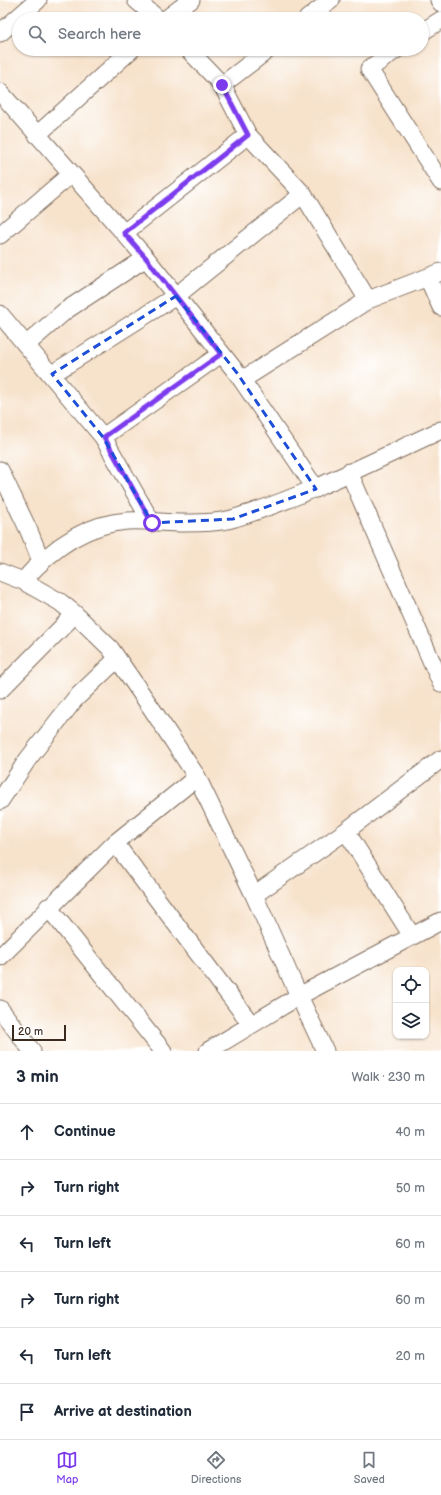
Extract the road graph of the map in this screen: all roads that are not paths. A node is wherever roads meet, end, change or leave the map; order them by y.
1 (38, 0) edge
2 (136, 0) edge
3 (191, 0) edge
4 (331, 0) edge
5 (439, 0) edge
6 (441, 3) edge
7 (24, 12) edge
8 (150, 12) edge
9 (175, 12) edge
10 (316, 12) edge
11 (441, 20) edge
12 (12, 23) edge
13 (429, 28) edge
14 (0, 33) edge
15 (124, 56) edge
16 (195, 56) edge
17 (259, 56) edge
18 (387, 56) edge
19 (222, 85) junction
20 (0, 92) edge
21 (36, 135) junction
22 (248, 135) junction
23 (72, 174) junction
24 (441, 182) edge
25 (303, 194) junction
26 (124, 233) junction
27 (0, 235) edge
28 (146, 258) junction
29 (434, 275) edge
30 (176, 296) junction
31 (368, 300) junction
32 (441, 307) edge
33 (0, 314) edge
34 (26, 345) junction
35 (221, 354) junction
36 (52, 374) junction
37 (242, 380) junction
38 (441, 430) edge
39 (104, 437) junction
40 (0, 470) edge
41 (349, 472) junction
42 (316, 489) junction
43 (152, 523) junction
44 (40, 561) junction
45 (0, 572) edge
46 (23, 581) junction
47 (75, 614) junction
48 (117, 659) junction
49 (441, 683) edge
50 (0, 690) edge
51 (441, 759) edge
52 (197, 777) junction
53 (0, 801) edge
54 (346, 831) junction
55 (115, 843) junction
56 (254, 895) junction
57 (48, 907) junction
58 (441, 921) edge
59 (412, 936) junction
60 (0, 957) edge
61 (299, 996) junction
62 (0, 1009) edge
63 (251, 1024) junction
64 (32, 1051) edge
65 (163, 1051) edge
66 (208, 1051) edge
67 (325, 1051) edge

1 - 7 street
2 - 8 street
3 - 9 street
4 - 10 street
5 - 6 street
11 - 13 street
12 - 14 street
15 - 21 street
16 - 19 street
17 - 19 street
18 - 24 street
19 - 22 street
20 - 21 street
21 - 23 street
22 - 25 street
22 - 26 street
23 - 26 street
23 - 27 street
25 - 30 street
25 - 31 street
26 - 28 street
28 - 30 street
28 - 34 street
29 - 31 street
29 - 32 street
30 - 35 street
30 - 36 street
31 - 37 street
33 - 34 street
34 - 36 street
35 - 37 street
35 - 39 street
36 - 39 street
37 - 42 street
38 - 41 street
39 - 43 street
40 - 44 street
41 - 42 street
41 - 49 street
42 - 43 street
43 - 44 street
44 - 46 street
45 - 46 street
46 - 47 street
47 - 48 street
47 - 50 street
48 - 52 street
48 - 53 street
51 - 54 street
52 - 55 street
52 - 56 street
54 - 56 street
54 - 59 street
55 - 57 street
55 - 63 street
56 - 61 street
57 - 60 street
57 - 65 street
58 - 59 street
59 - 61 street
61 - 63 street
61 - 67 street
62 - 64 street
63 - 66 street

